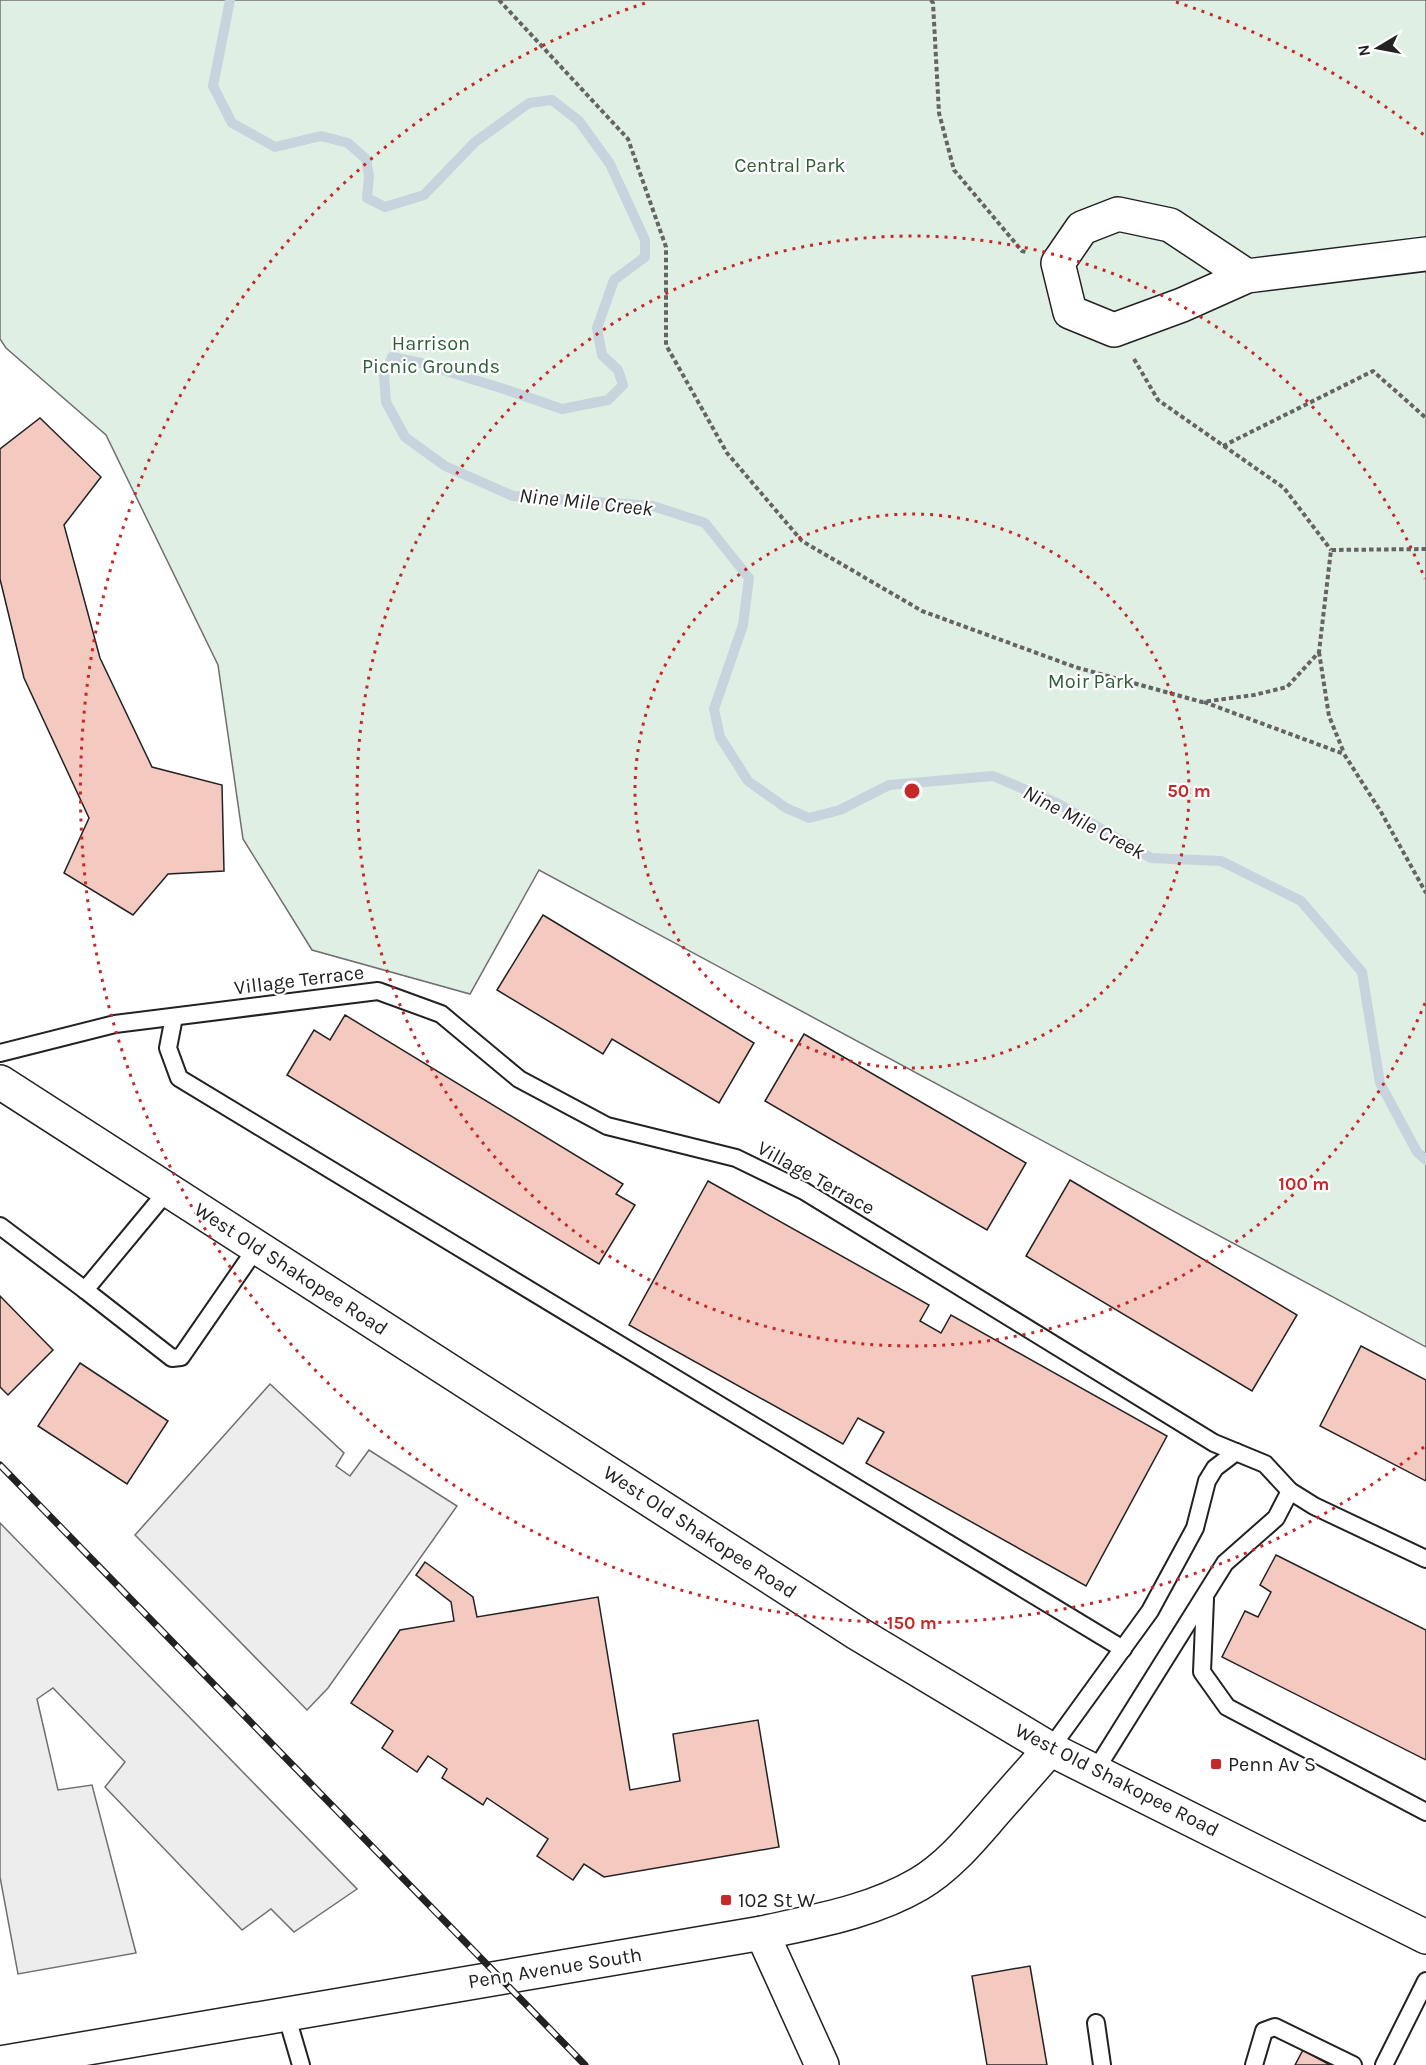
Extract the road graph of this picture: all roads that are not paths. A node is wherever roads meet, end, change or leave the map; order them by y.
1 (1426, 254) edge
2 (1247, 276) junction
3 (174, 1017) junction
4 (0, 1053) edge
5 (0, 1082) edge
6 (168, 1190) junction
7 (0, 1226) edge
8 (257, 1247) junction
9 (85, 1290) junction
10 (1236, 1452) junction
11 (1290, 1491) junction
12 (1426, 1559) edge
13 (1205, 1597) junction
14 (1123, 1649) junction
15 (1050, 1749) junction
16 (1095, 1771) junction
17 (1426, 1812) edge
18 (762, 1933) junction
19 (1426, 1937) edge
20 (1426, 1981) edge
21 (286, 2014) junction
22 (1096, 2023) dead end
23 (0, 2063) edge
24 (301, 2065) edge
25 (822, 2065) edge
26 (1102, 2065) edge
27 (1254, 2065) edge
28 (1353, 2065) edge
29 (1384, 2065) edge

1 - 2 main road
2 - 2 main road
3 - 4 lane, Village Terrace
3 - 10 lane, Village Terrace
3 - 14 lane
5 - 6 main road, West Old Shakopee Road
6 - 8 main road, West Old Shakopee Road
6 - 9 lane
7 - 9 lane
8 - 9 lane
8 - 15 main road, West Old Shakopee Road
10 - 11 lane, Village Terrace
10 - 14 lane
11 - 12 lane, Village Terrace
11 - 13 lane
13 - 16 lane
13 - 17 lane
14 - 15 lane
15 - 16 main road, West Old Shakopee Road
15 - 18 main road, Penn Avenue South
16 - 19 main road, West Old Shakopee Road
18 - 21 main road, Penn Avenue South
18 - 25 main road
20 - 29 lane
21 - 23 main road, Penn Avenue South
21 - 24 lane
22 - 26 lane
27 - 28 lane

